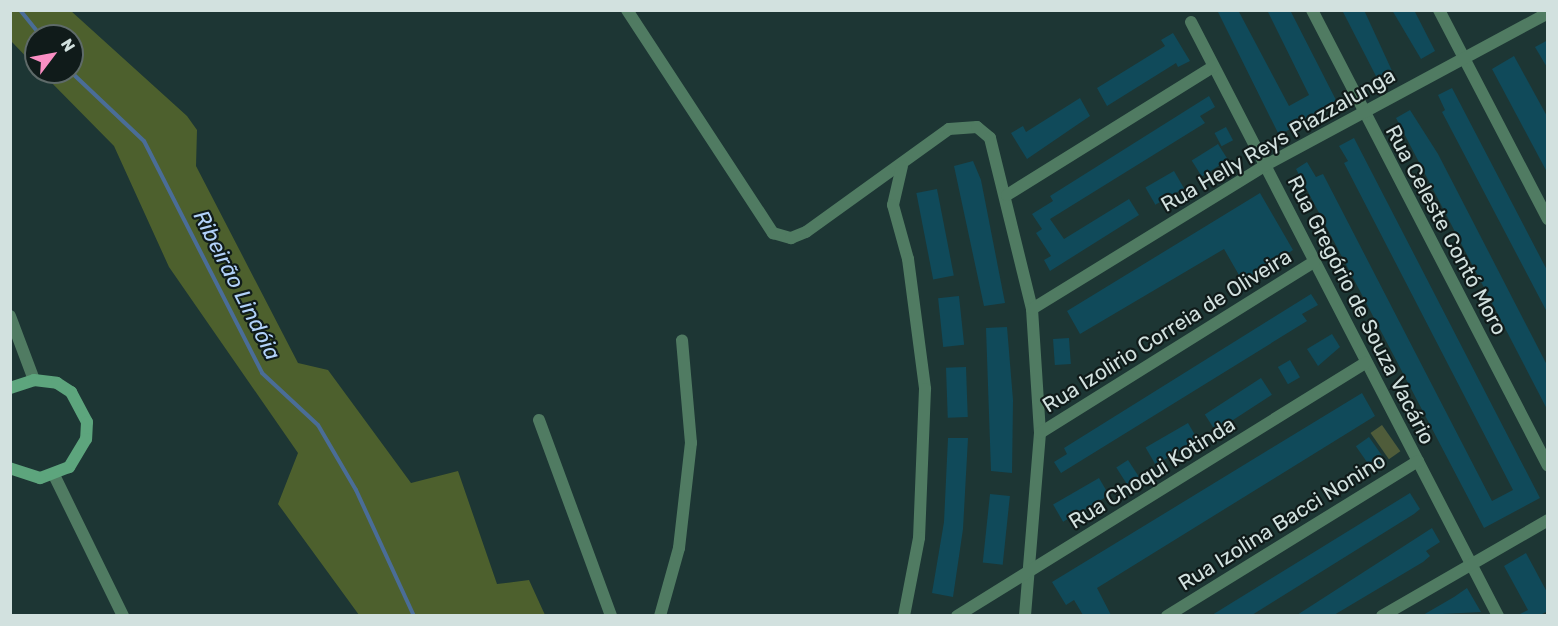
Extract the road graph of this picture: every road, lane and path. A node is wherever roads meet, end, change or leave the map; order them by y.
1 (627, 10) edge
2 (1312, 10) edge
3 (1439, 10) edge
4 (1548, 13) edge
5 (1191, 22) dead end
6 (1464, 58) junction
7 (1213, 67) junction
8 (1363, 112) junction
9 (902, 166) junction
10 (1264, 166) junction
11 (1007, 195) junction
12 (1548, 219) edge
13 (1314, 262) junction
14 (1032, 309) junction
15 (10, 316) edge
16 (682, 340) dead end
17 (1366, 362) junction
18 (34, 380) junction
19 (10, 388) edge
20 (538, 420) dead end
21 (1040, 433) junction
22 (1418, 461) junction
23 (1548, 466) edge
24 (12, 470) edge
25 (54, 475) junction
26 (1548, 520) edge
27 (1471, 562) junction
28 (1025, 574) junction
29 (123, 615) edge
30 (611, 615) edge
31 (660, 615) edge
32 (904, 615) edge
33 (957, 615) edge
34 (1025, 615) edge
35 (1167, 615) edge
36 (1382, 615) edge
37 (1498, 615) edge

1 - 9 street
2 - 8 street, Rua Celeste Contó Moro
3 - 6 street
4 - 6 street, Rua Helly Reys Piazzalunga
5 - 7 street, Rua Gregório de Souza Vacário
6 - 8 street, Rua Helly Reys Piazzalunga
6 - 12 street
7 - 10 street, Rua Gregório de Souza Vacário
7 - 11 street
8 - 10 street, Rua Helly Reys Piazzalunga
8 - 23 street, Rua Celeste Contó Moro
9 - 11 street
9 - 32 street
10 - 13 street, Rua Gregório de Souza Vacário
10 - 14 street, Rua Helly Reys Piazzalunga
11 - 14 street
13 - 17 street, Rua Gregório de Souza Vacário
13 - 21 street, Rua Izolirio Correia de Oliveira
14 - 21 street
15 - 18 street
16 - 31 street
17 - 22 street, Rua Gregório de Souza Vacário
17 - 28 street, Rua Choqui Kotinda
18 - 19 street
18 - 25 street
20 - 30 street
21 - 28 street
22 - 27 street, Rua Gregório de Souza Vacário
22 - 35 street, Rua Izolina Bacci Nonino
24 - 25 street
25 - 29 street
26 - 27 street
27 - 36 street
27 - 37 street, Rua Gregório de Souza Vacário
28 - 33 street, Rua Choqui Kotinda
28 - 34 street

